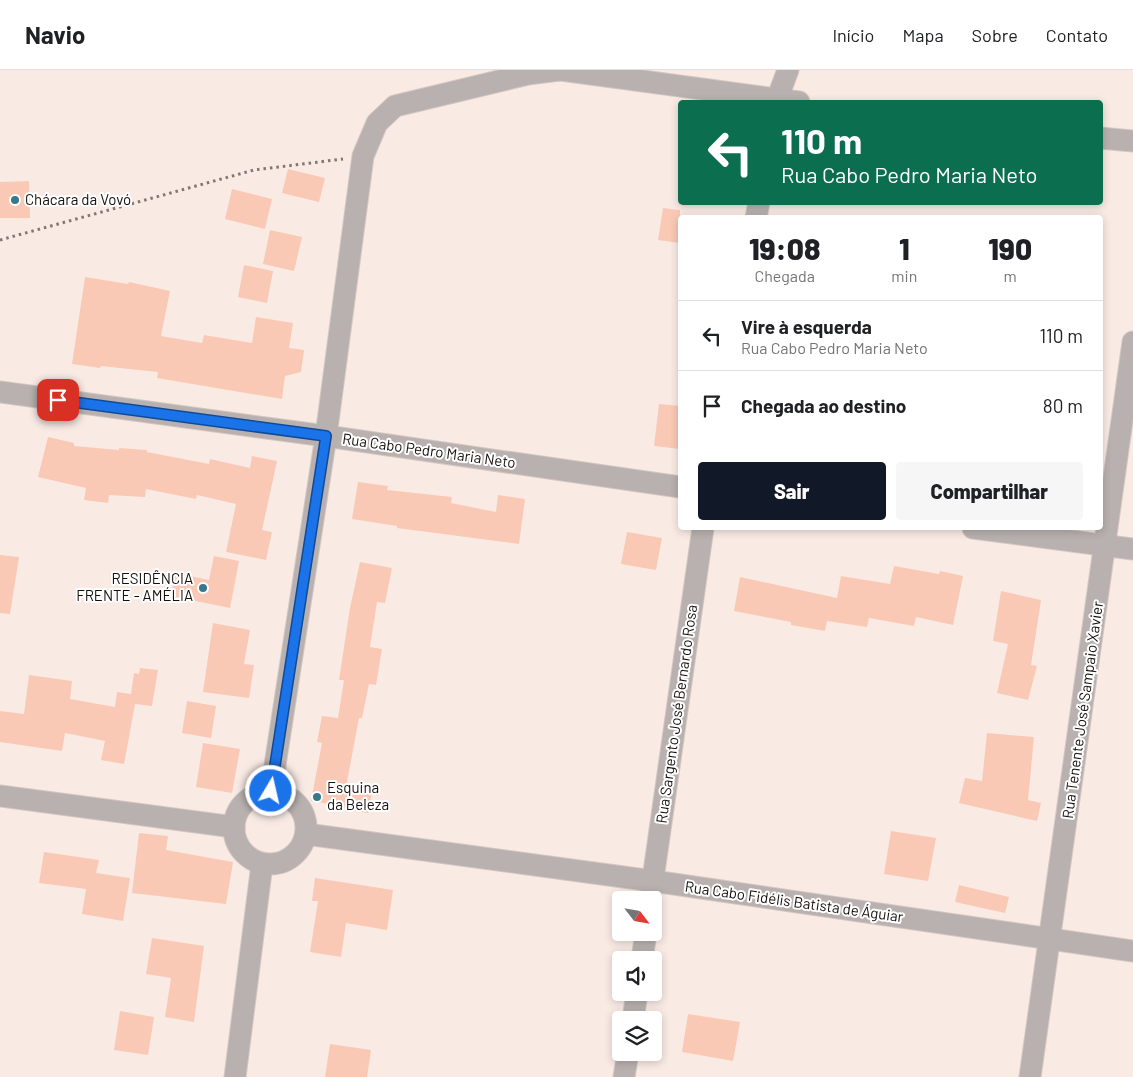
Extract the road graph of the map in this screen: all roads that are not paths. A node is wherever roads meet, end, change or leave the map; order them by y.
1 (560, 70) edge
2 (788, 70) edge
3 (769, 100) edge
4 (776, 100) edge
5 (1103, 138) edge
6 (1133, 142) edge
7 (1133, 342) edge
8 (0, 392) edge
9 (326, 436) junction
10 (678, 487) edge
11 (704, 530) edge
12 (988, 530) edge
13 (1106, 546) junction
14 (1133, 549) edge
15 (271, 791) junction
16 (0, 796) edge
17 (234, 826) junction
18 (306, 834) junction
19 (262, 864) junction
20 (652, 891) edge
21 (662, 892) edge
22 (1050, 940) junction
23 (1133, 951) edge
24 (627, 1061) edge
25 (235, 1077) edge
26 (624, 1077) edge
27 (1030, 1077) edge

1 - 3 street
1 - 9 street
2 - 4 street
5 - 6 street
7 - 13 street, Rua Tenente José Sampaio Xavier
8 - 9 street, Rua Cabo Pedro Maria Neto
9 - 10 street, Rua Cabo Pedro Maria Neto
9 - 15 street
11 - 20 street, Rua Sargento José Bernardo Rosa
12 - 13 street
13 - 14 street
13 - 22 street, Rua Tenente José Sampaio Xavier
15 - 17 street
15 - 18 street
16 - 17 street
17 - 19 street
18 - 19 street
18 - 20 street, Rua Cabo Fidélis Batista de Águiar
19 - 25 street
21 - 22 street, Rua Cabo Fidélis Batista de Águiar
22 - 23 street, Rua Cabo Fidélis Batista de Águiar
22 - 27 street, Rua Tenente José Sampaio Xavier
24 - 26 street

